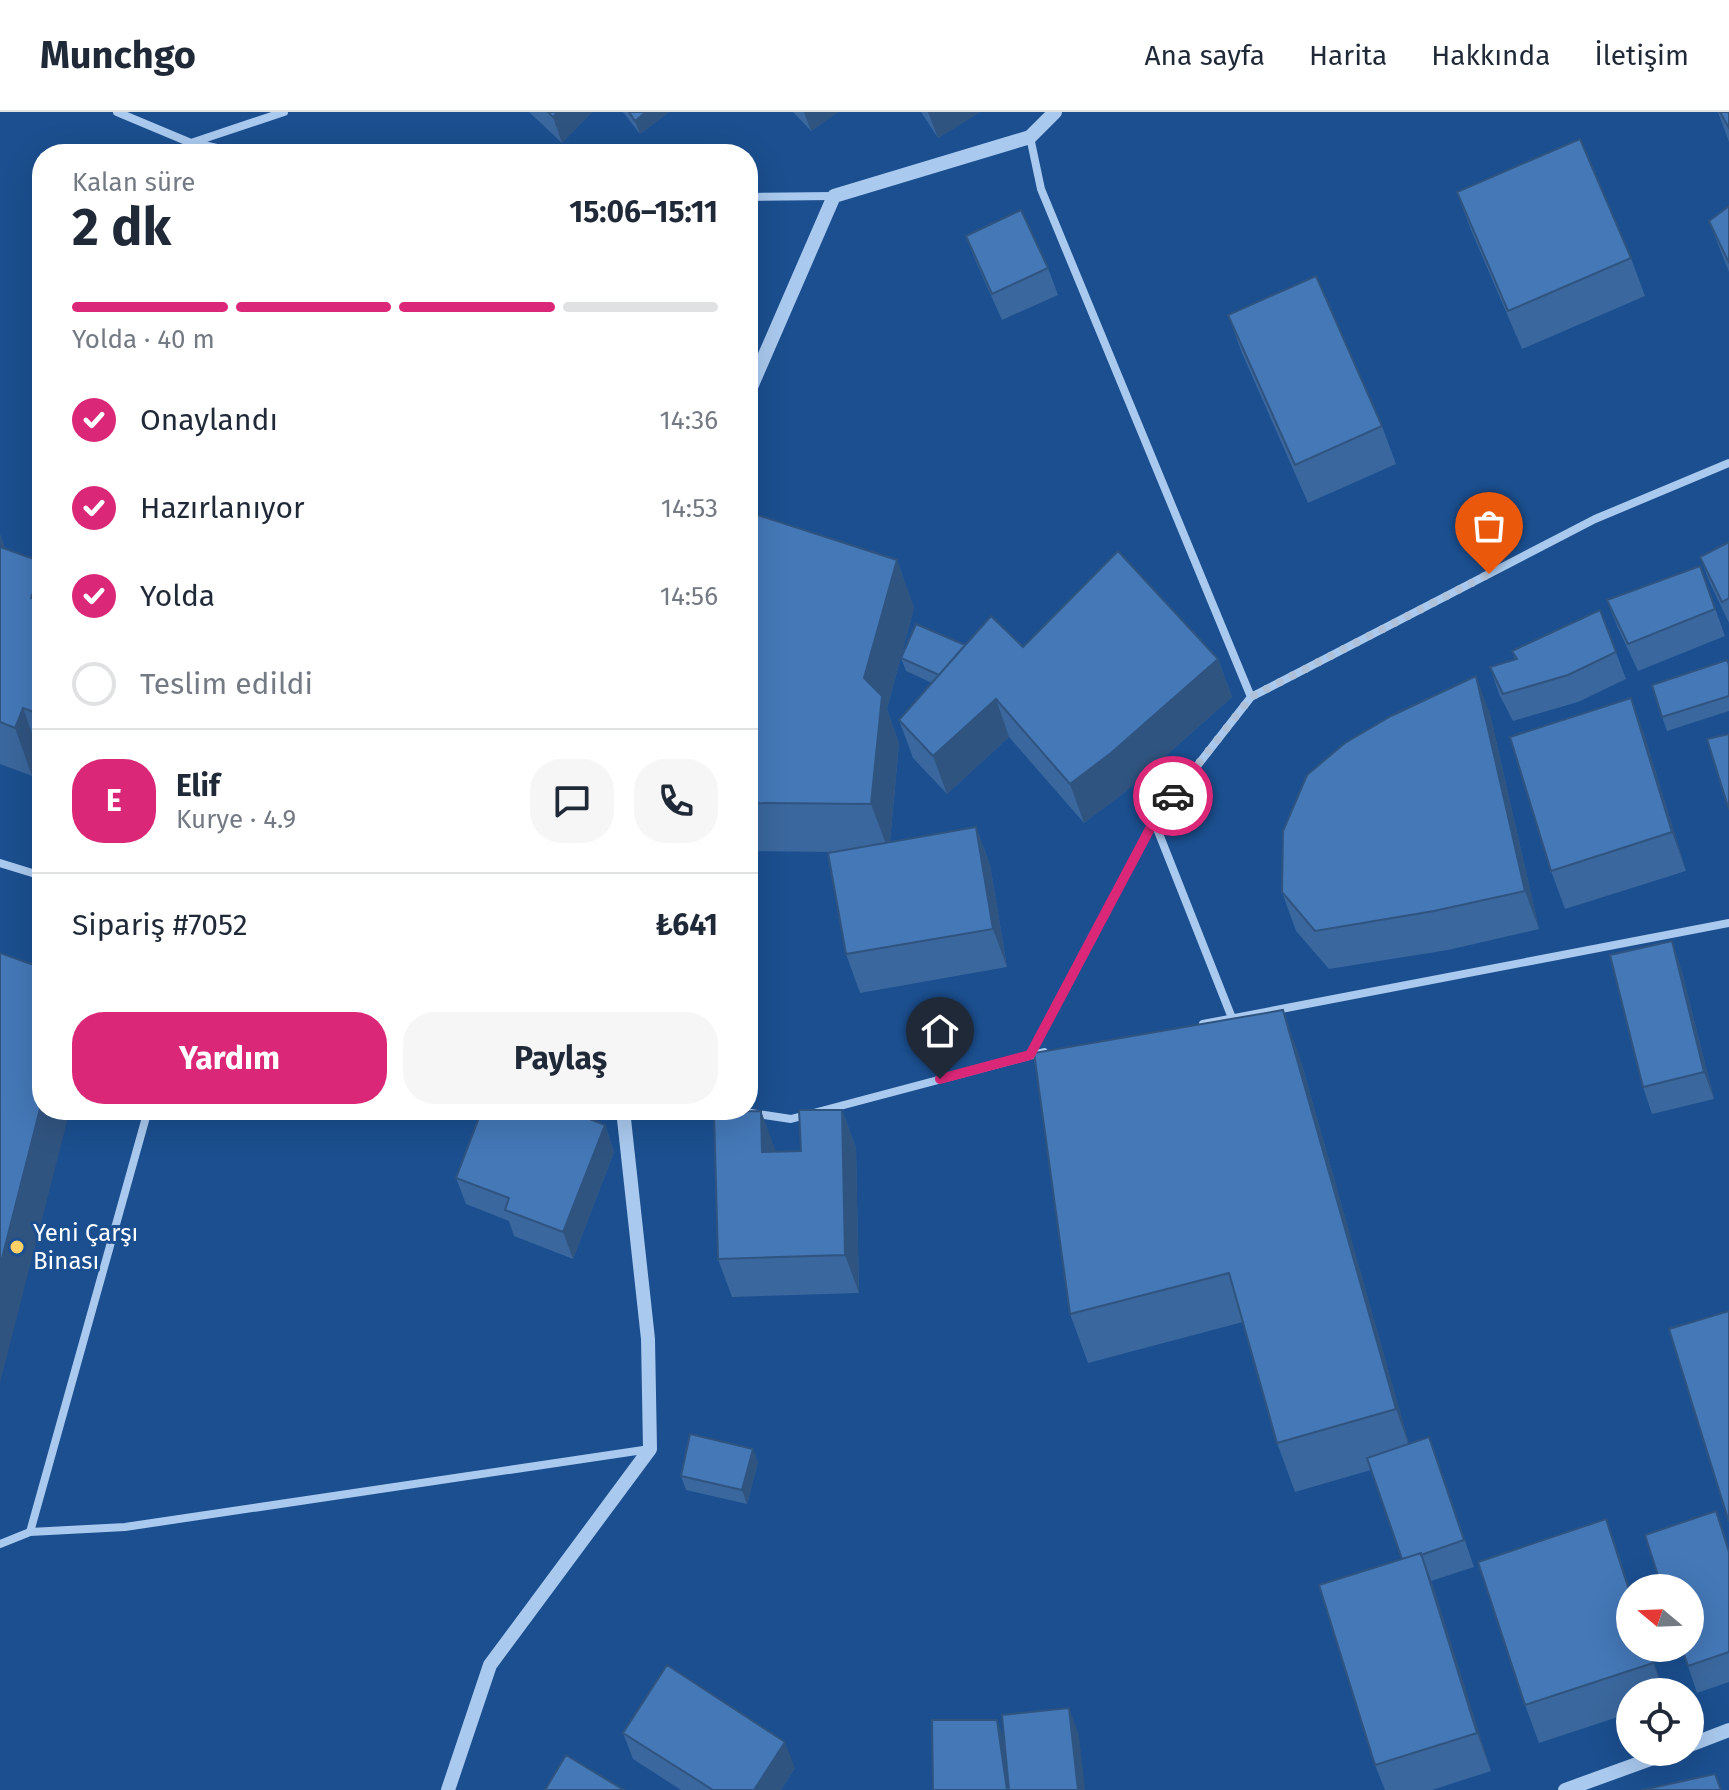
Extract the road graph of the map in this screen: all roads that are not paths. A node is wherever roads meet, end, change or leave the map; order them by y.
1 (117, 112) edge
2 (284, 112) edge
3 (1055, 112) edge
4 (1030, 137) junction
5 (191, 143) junction
6 (196, 144) edge
7 (834, 196) junction
8 (758, 197) edge
9 (758, 371) edge
10 (1729, 463) edge
11 (1251, 697) junction
12 (1154, 821) junction
13 (0, 863) edge
14 (32, 873) edge
15 (1729, 923) edge
16 (1232, 1018) junction
17 (1187, 1027) edge
18 (1062, 1049) edge
19 (1030, 1055) junction
20 (758, 1114) edge
21 (145, 1120) edge
22 (624, 1120) edge
23 (650, 1449) junction
24 (30, 1532) junction
25 (0, 1544) edge
26 (1729, 1730) edge
27 (1704, 1740) edge
28 (1631, 1766) edge
29 (448, 1790) edge
30 (1565, 1790) edge

1 - 5 street
2 - 5 street
3 - 4 street
4 - 7 street
4 - 11 street
5 - 6 street
7 - 8 street
7 - 9 street
10 - 11 street
11 - 12 street
12 - 16 street
12 - 19 street
13 - 14 street
15 - 16 street
16 - 17 street
18 - 19 street
19 - 20 street
21 - 24 street
22 - 23 street
23 - 24 street
23 - 29 street
24 - 25 street
26 - 27 street
28 - 30 street

